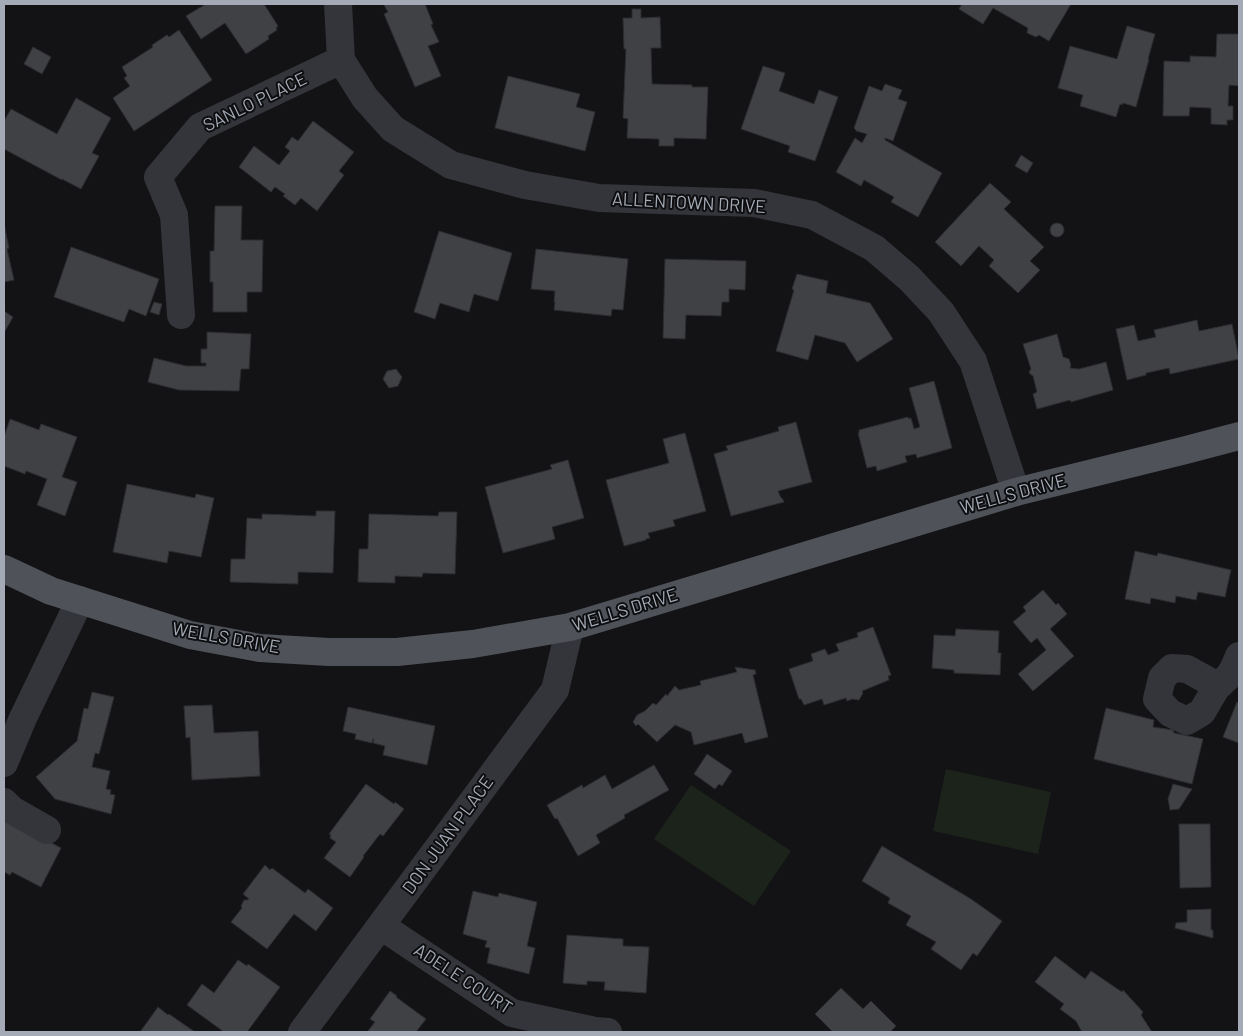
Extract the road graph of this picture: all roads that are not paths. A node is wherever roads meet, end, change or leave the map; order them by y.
1 (338, 4) edge
2 (342, 60) junction
3 (181, 315) dead end
4 (1239, 436) edge
5 (1016, 492) junction
6 (4, 569) edge
7 (80, 600) junction
8 (570, 627) junction
9 (1239, 656) edge
10 (1216, 688) dead end
11 (4, 763) edge
12 (4, 802) edge
13 (47, 830) dead end
14 (381, 926) junction
15 (302, 1032) edge
16 (608, 1032) edge

1 - 2 street, ALLENTOWN DRIVE
2 - 3 street, SANLO PLACE
2 - 5 street, ALLENTOWN DRIVE
4 - 5 main road, WELLS DRIVE
5 - 8 main road, WELLS DRIVE
6 - 7 main road, WELLS DRIVE
7 - 8 main road, WELLS DRIVE
7 - 11 street
8 - 14 street, DON JUAN PLACE
9 - 10 street
12 - 13 street
14 - 15 street, DON JUAN PLACE
14 - 16 street, ADELE COURT

